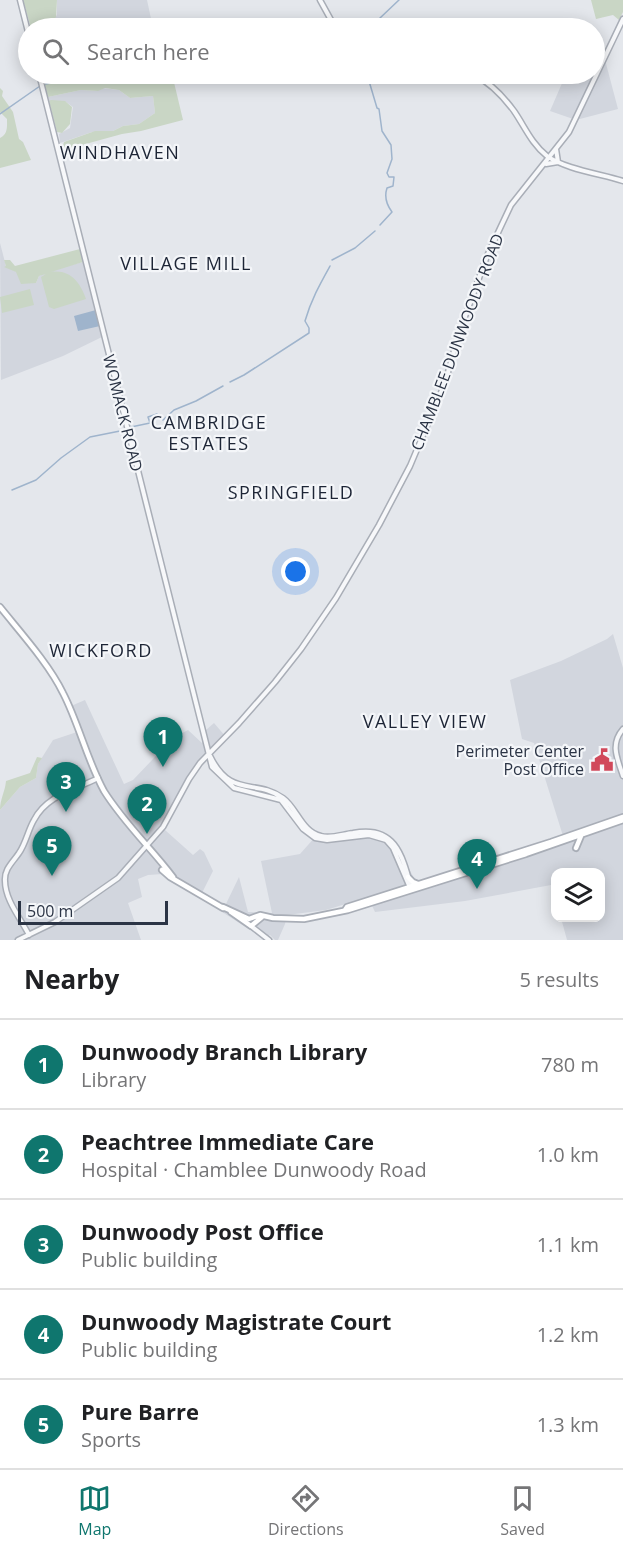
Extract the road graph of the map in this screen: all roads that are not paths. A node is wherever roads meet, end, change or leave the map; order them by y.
1 (20, 0) edge
2 (320, 0) edge
3 (24, 18) edge
4 (330, 18) edge
5 (623, 19) edge
6 (605, 57) edge
7 (41, 84) edge
8 (489, 84) edge
9 (592, 84) edge
10 (556, 149) junction
11 (542, 152) junction
12 (549, 157) junction
13 (558, 162) junction
14 (542, 166) junction
15 (623, 181) edge
16 (0, 607) edge
17 (623, 729) edge
18 (208, 753) junction
19 (197, 767) junction
20 (212, 767) junction
21 (623, 776) edge
22 (98, 778) junction
23 (623, 818) edge
24 (570, 830) dead end
25 (579, 834) junction
26 (145, 846) junction
27 (576, 848) dead end
28 (480, 868) junction
29 (487, 873) dead end
30 (407, 879) junction
31 (418, 884) junction
32 (410, 888) junction
33 (399, 890) junction
34 (223, 907) junction
35 (345, 910) junction
36 (265, 918) junction
37 (251, 926) junction
38 (29, 935) junction
39 (18, 940) edge
40 (269, 940) edge

1 - 3 street
2 - 4 street
5 - 6 street
7 - 18 street, WOMACK ROAD
8 - 11 street
9 - 10 street
10 - 11 street
10 - 12 street
10 - 13 street
11 - 12 street
11 - 14 street
12 - 13 street
12 - 14 street
13 - 14 street
13 - 15 street
14 - 18 street, CHAMBLEE DUNWOODY ROAD
16 - 22 main road
17 - 21 street
18 - 19 street, CHAMBLEE DUNWOODY ROAD
18 - 20 street, WOMACK ROAD
18 - 30 street
19 - 20 street
19 - 26 street, CHAMBLEE DUNWOODY ROAD
20 - 30 street
22 - 26 main road
22 - 38 street
23 - 25 main road
24 - 25 main road
25 - 27 main road
25 - 28 main road
25 - 31 main road
26 - 34 main road
26 - 38 street, CHAMBLEE DUNWOODY ROAD
28 - 29 main road
28 - 32 main road
30 - 31 main road
30 - 32 street
30 - 33 main road
31 - 32 main road
32 - 33 main road
32 - 35 main road
33 - 35 main road
34 - 36 main road
34 - 37 main road
35 - 36 main road
36 - 37 main road
37 - 40 street
38 - 39 street, CHAMBLEE DUNWOODY ROAD

